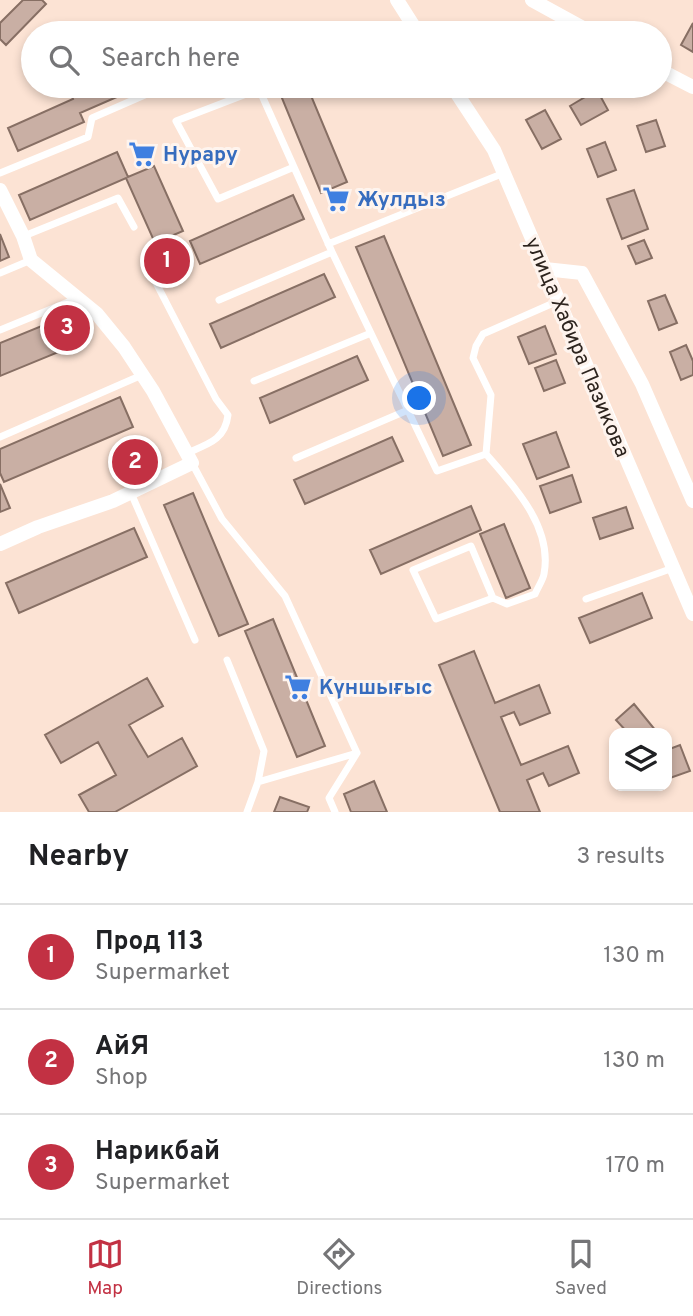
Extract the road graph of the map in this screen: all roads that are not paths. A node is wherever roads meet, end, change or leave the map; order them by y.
1 (397, 0) edge
2 (532, 0) edge
3 (410, 21) edge
4 (570, 21) edge
5 (672, 76) edge
6 (693, 87) edge
7 (138, 98) edge
8 (236, 98) edge
9 (263, 98) edge
10 (460, 98) edge
11 (294, 167) junction
12 (0, 173) edge
13 (504, 173) junction
14 (0, 190) edge
15 (134, 227) dead end
16 (23, 236) junction
17 (330, 248) junction
18 (31, 260) junction
19 (545, 269) junction
20 (0, 273) edge
21 (152, 275) dead end
22 (78, 298) junction
23 (219, 300) dead end
24 (558, 301) junction
25 (0, 330) edge
26 (371, 333) junction
27 (142, 375) junction
28 (254, 382) dead end
29 (408, 410) junction
30 (0, 437) edge
31 (486, 454) junction
32 (190, 458) junction
33 (296, 458) dead end
34 (131, 492) junction
35 (693, 501) edge
36 (0, 544) edge
37 (673, 568) junction
38 (493, 597) junction
39 (586, 599) dead end
40 (692, 607) edge
41 (195, 640) dead end
42 (227, 660) dead end
43 (357, 753) junction
44 (258, 782) junction
45 (247, 812) edge
46 (335, 812) edge

1 - 3 street
2 - 4 street
5 - 6 street
7 - 12 lane
8 - 11 lane
9 - 11 lane
10 - 13 street, улица Хабира Пазикова
11 - 17 lane
13 - 17 lane
13 - 19 street, улица Хабира Пазикова
14 - 16 street
15 - 16 lane
16 - 18 street
17 - 23 lane
17 - 26 lane
18 - 20 lane
18 - 22 street
19 - 24 street, улица Хабира Пазикова
19 - 35 street
21 - 32 lane
22 - 25 lane
22 - 27 street
24 - 31 lane
24 - 37 street, улица Хабира Пазикова
26 - 28 lane
26 - 29 lane
27 - 30 lane
27 - 32 street
29 - 31 lane
29 - 33 lane
31 - 38 lane
32 - 34 street
32 - 43 lane
34 - 36 street
34 - 41 lane
37 - 39 lane
37 - 40 street, улица Хабира Пазикова
38 - 38 lane
42 - 44 lane
43 - 44 lane
43 - 46 lane
44 - 45 lane

